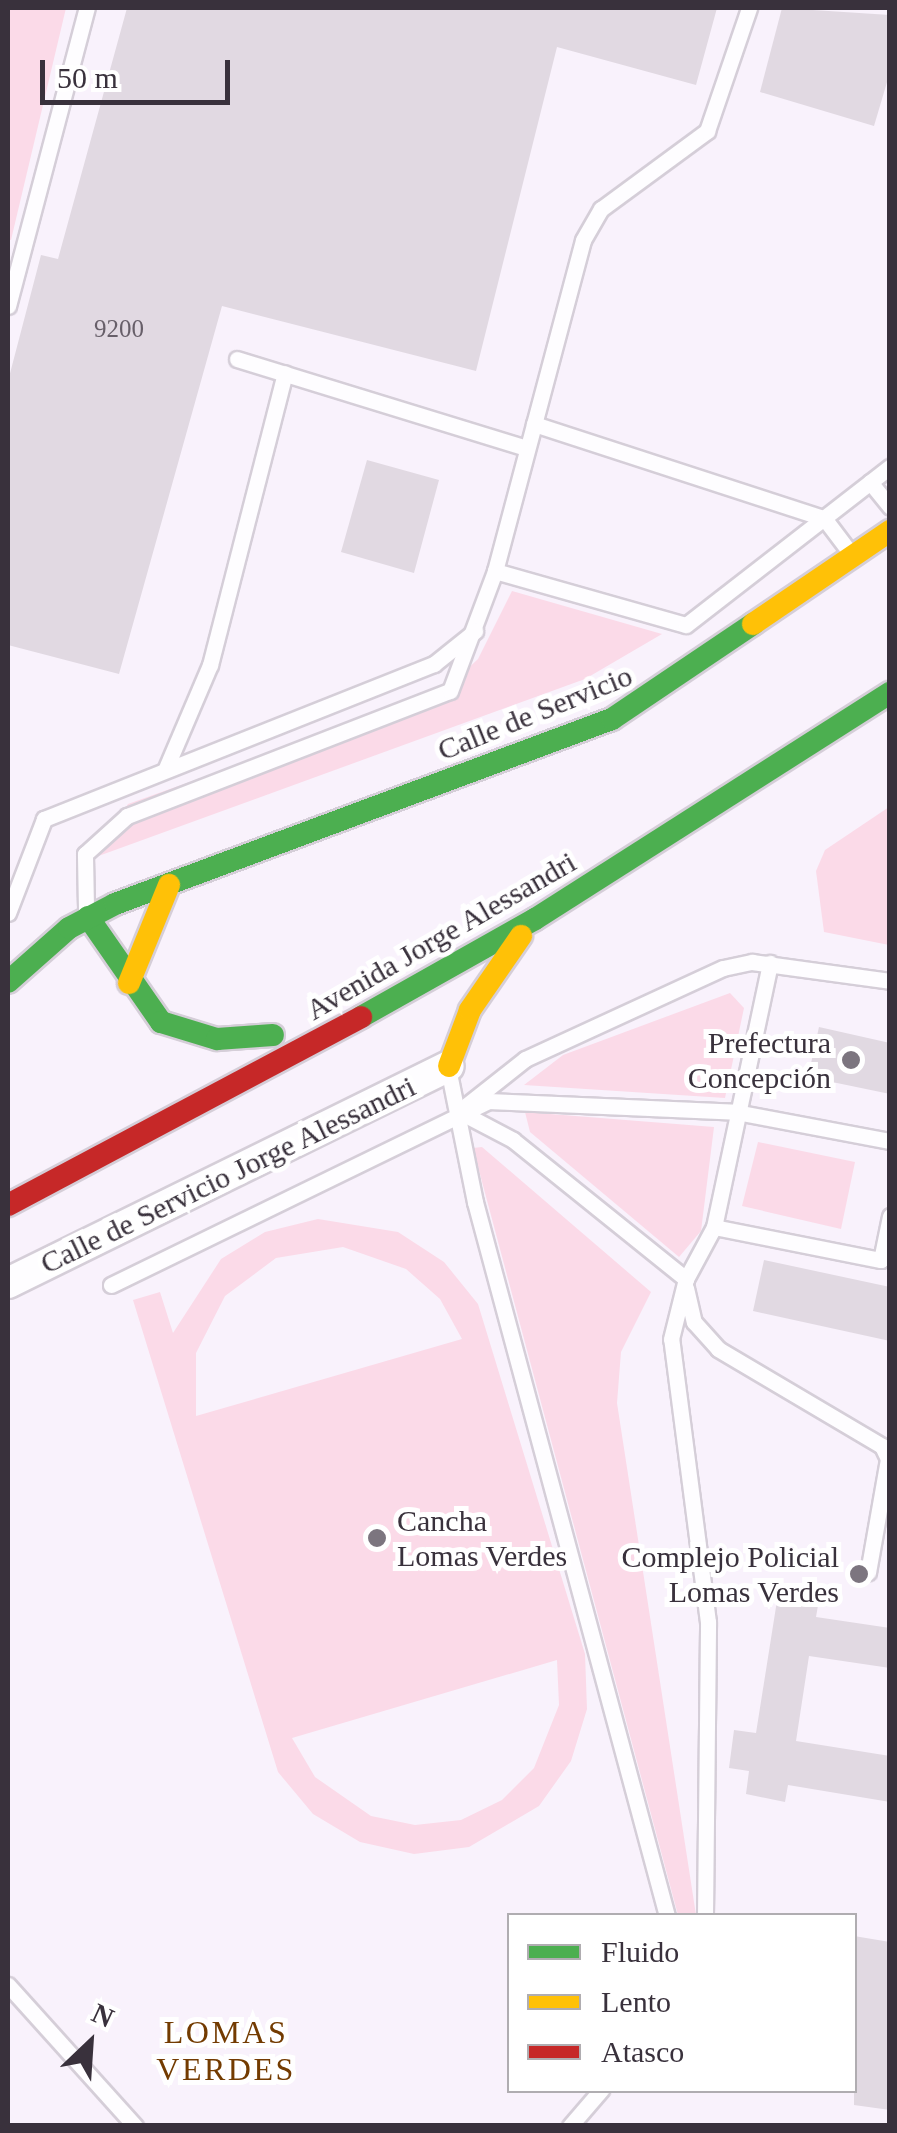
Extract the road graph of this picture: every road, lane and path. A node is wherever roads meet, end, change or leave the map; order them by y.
1 (87, 8) edge
2 (750, 8) edge
3 (8, 306) edge
4 (237, 358) dead end
5 (285, 374) junction
6 (534, 424) junction
7 (526, 448) junction
8 (890, 467) edge
9 (870, 482) junction
10 (890, 507) edge
11 (824, 518) junction
12 (890, 531) edge
13 (854, 557) junction
14 (755, 569) junction
15 (495, 571) junction
16 (786, 608) junction
17 (474, 630) junction
18 (890, 693) edge
19 (806, 714) dead end
20 (724, 766) dead end
21 (166, 768) junction
22 (169, 885) junction
23 (8, 912) edge
24 (88, 916) junction
25 (535, 919) junction
26 (770, 963) junction
27 (890, 981) edge
28 (8, 982) edge
29 (129, 982) junction
30 (336, 1000) dead end
31 (372, 1013) junction
32 (273, 1036) junction
33 (449, 1066) junction
34 (460, 1112) junction
35 (736, 1112) junction
36 (85, 1133) dead end
37 (890, 1141) edge
38 (8, 1205) edge
39 (890, 1216) edge
40 (714, 1226) junction
41 (686, 1279) junction
42 (8, 1283) edge
43 (111, 1286) dead end
44 (868, 1572) dead end
45 (667, 1913) edge
46 (705, 1913) edge
47 (8, 1985) edge
48 (598, 2093) edge
49 (135, 2126) edge
50 (570, 2126) edge

1 - 3 lane
2 - 6 lane
4 - 5 lane
5 - 7 lane
5 - 21 lane
6 - 7 lane
6 - 11 lane
7 - 15 lane
8 - 9 lane
9 - 10 lane
9 - 11 lane
11 - 13 lane
11 - 14 lane
12 - 13 main road, Calle de Servicio
13 - 16 main road, Calle de Servicio
14 - 15 lane
14 - 16 lane
15 - 17 lane
16 - 22 main road, Calle de Servicio
17 - 21 lane
17 - 24 lane
18 - 25 main road, Avenida Jorge Alessandri
19 - 20 main road
21 - 23 lane
22 - 24 main road
22 - 29 main road
24 - 28 main road
24 - 29 main road
25 - 31 main road, Avenida Jorge Alessandri
25 - 33 main road
26 - 27 lane
26 - 34 lane
26 - 35 lane
29 - 32 main road
30 - 32 main road, Avenida Jorge Alessandri
31 - 33 main road
31 - 38 main road, Avenida Jorge Alessandri
32 - 36 main road, Avenida Jorge Alessandri
33 - 34 lane
33 - 42 street, Calle de Servicio Jorge Alessandri
34 - 35 lane
34 - 41 lane
34 - 43 lane
34 - 45 lane
35 - 37 lane
35 - 40 lane
39 - 40 lane
40 - 41 lane
41 - 44 lane
41 - 46 lane
47 - 49 lane
48 - 50 lane

